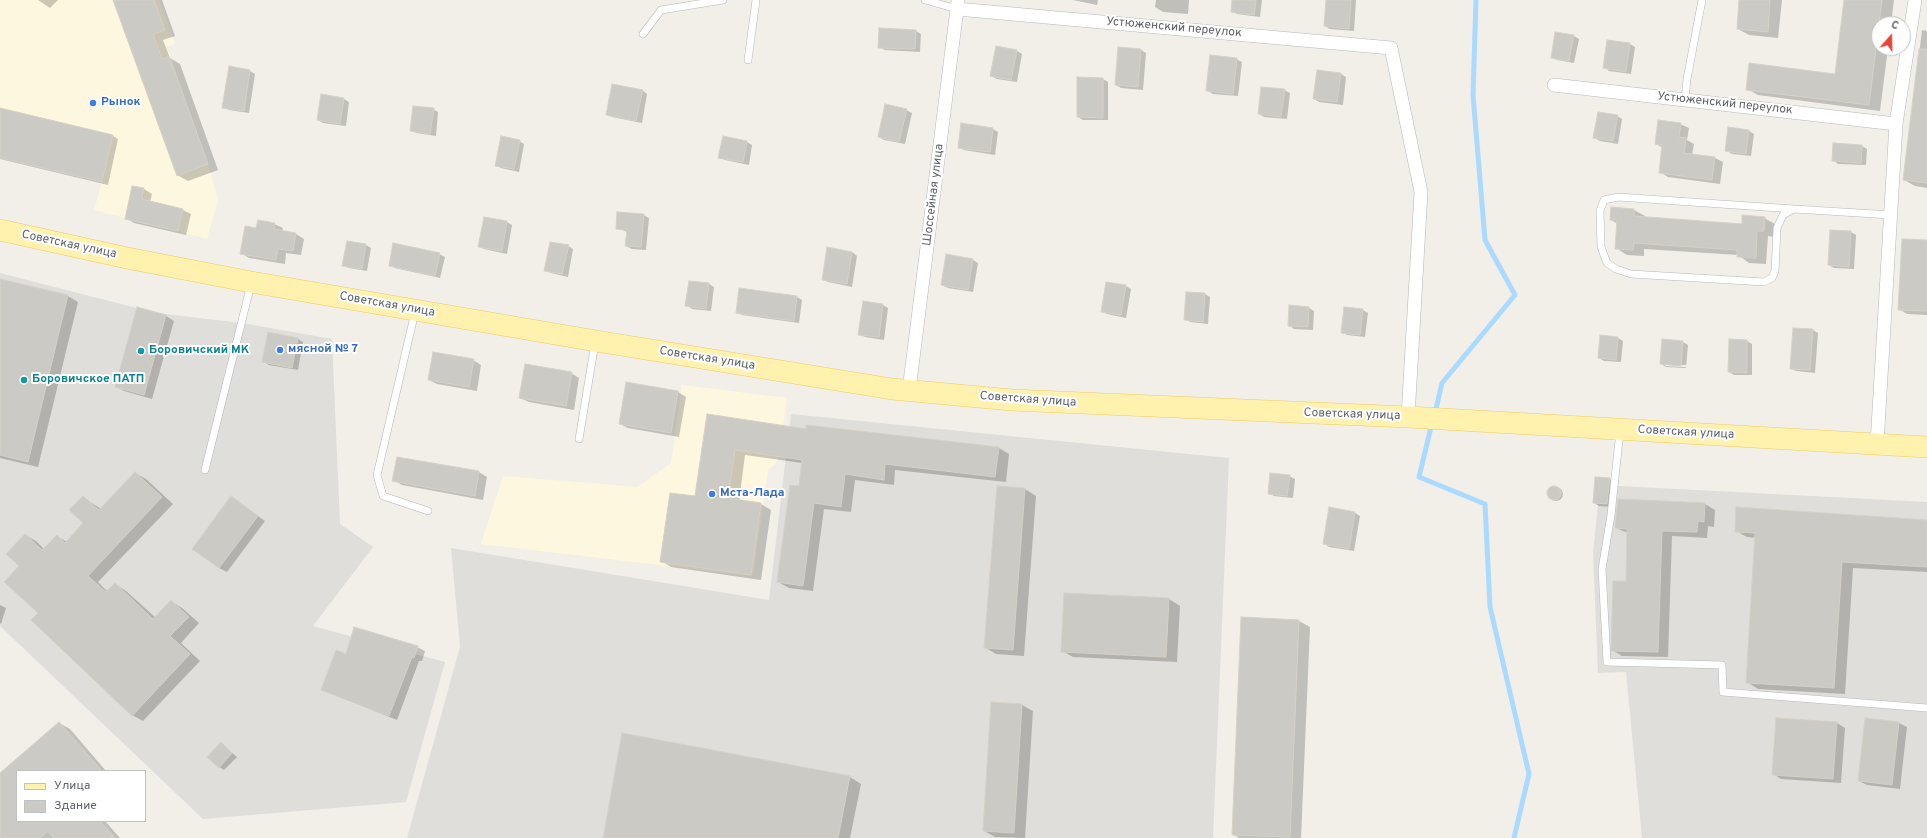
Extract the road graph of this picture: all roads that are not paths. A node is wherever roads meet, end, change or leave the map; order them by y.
1 (723, 0) edge
2 (756, 0) edge
3 (925, 0) edge
4 (1702, 0) edge
5 (1916, 0) edge
6 (958, 4) edge
7 (643, 34) dead end
8 (748, 60) dead end
9 (1554, 85) dead end
10 (1685, 100) junction
11 (1896, 124) junction
12 (1794, 209) junction
13 (1891, 215) junction
14 (0, 230) edge
15 (251, 282) junction
16 (416, 310) junction
17 (596, 341) junction
18 (909, 390) junction
19 (1415, 417) junction
20 (1620, 429) junction
21 (579, 439) dead end
22 (1877, 444) junction
23 (1927, 448) edge
24 (205, 470) dead end
25 (428, 511) dead end
26 (1927, 708) edge

1 - 7 lane
2 - 8 lane
3 - 6 lane
4 - 10 lane
5 - 11 street
6 - 18 street, Шоссейная улица
6 - 19 street, Устюженский переулок
9 - 10 street, Устюженский переулок
10 - 11 street, Устюженский переулок
11 - 13 street
12 - 12 lane
12 - 13 lane
13 - 22 street
14 - 15 main road, Советская улица
15 - 16 main road, Советская улица
15 - 24 lane
16 - 17 main road, Советская улица
16 - 25 lane
17 - 18 main road, Советская улица
17 - 21 lane
18 - 19 main road, Советская улица
19 - 20 main road, Советская улица
20 - 22 main road, Советская улица
20 - 26 lane
22 - 23 main road, Советская улица

